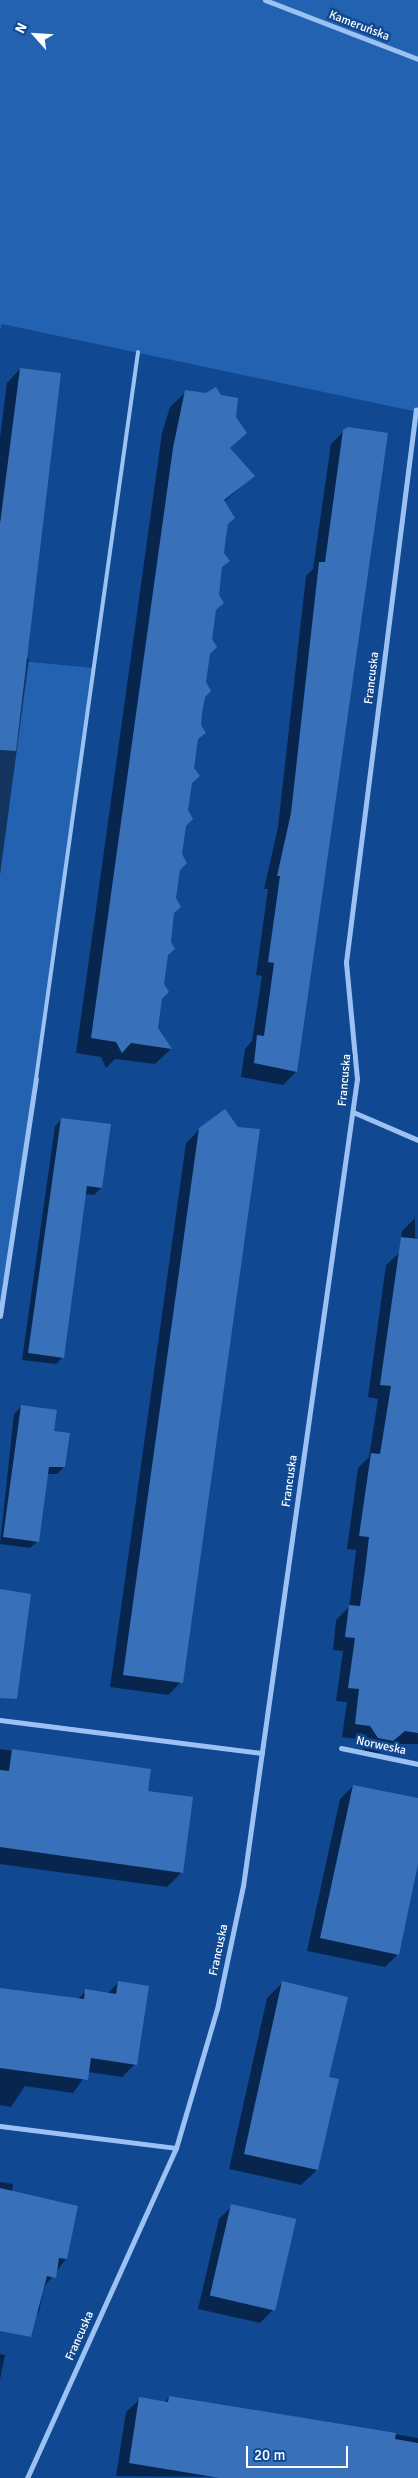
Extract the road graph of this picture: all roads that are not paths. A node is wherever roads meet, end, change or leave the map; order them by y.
1 (265, 0) edge
2 (418, 59) edge
3 (138, 352) dead end
4 (416, 409) dead end
5 (36, 1079) joint
6 (353, 1112) junction
7 (418, 1140) edge
8 (0, 1316) edge
9 (0, 1720) edge
10 (341, 1748) dead end
11 (262, 1753) junction
12 (418, 1764) edge
13 (0, 2126) edge
14 (176, 2148) junction
15 (27, 2478) edge

1 - 2 street, Kameruńska
3 - 5 lane
4 - 6 street, Francuska
5 - 8 street
6 - 7 street
6 - 11 street, Francuska
9 - 11 street
10 - 12 street, Norweska
11 - 14 street, Francuska
13 - 14 street
14 - 15 street, Francuska

